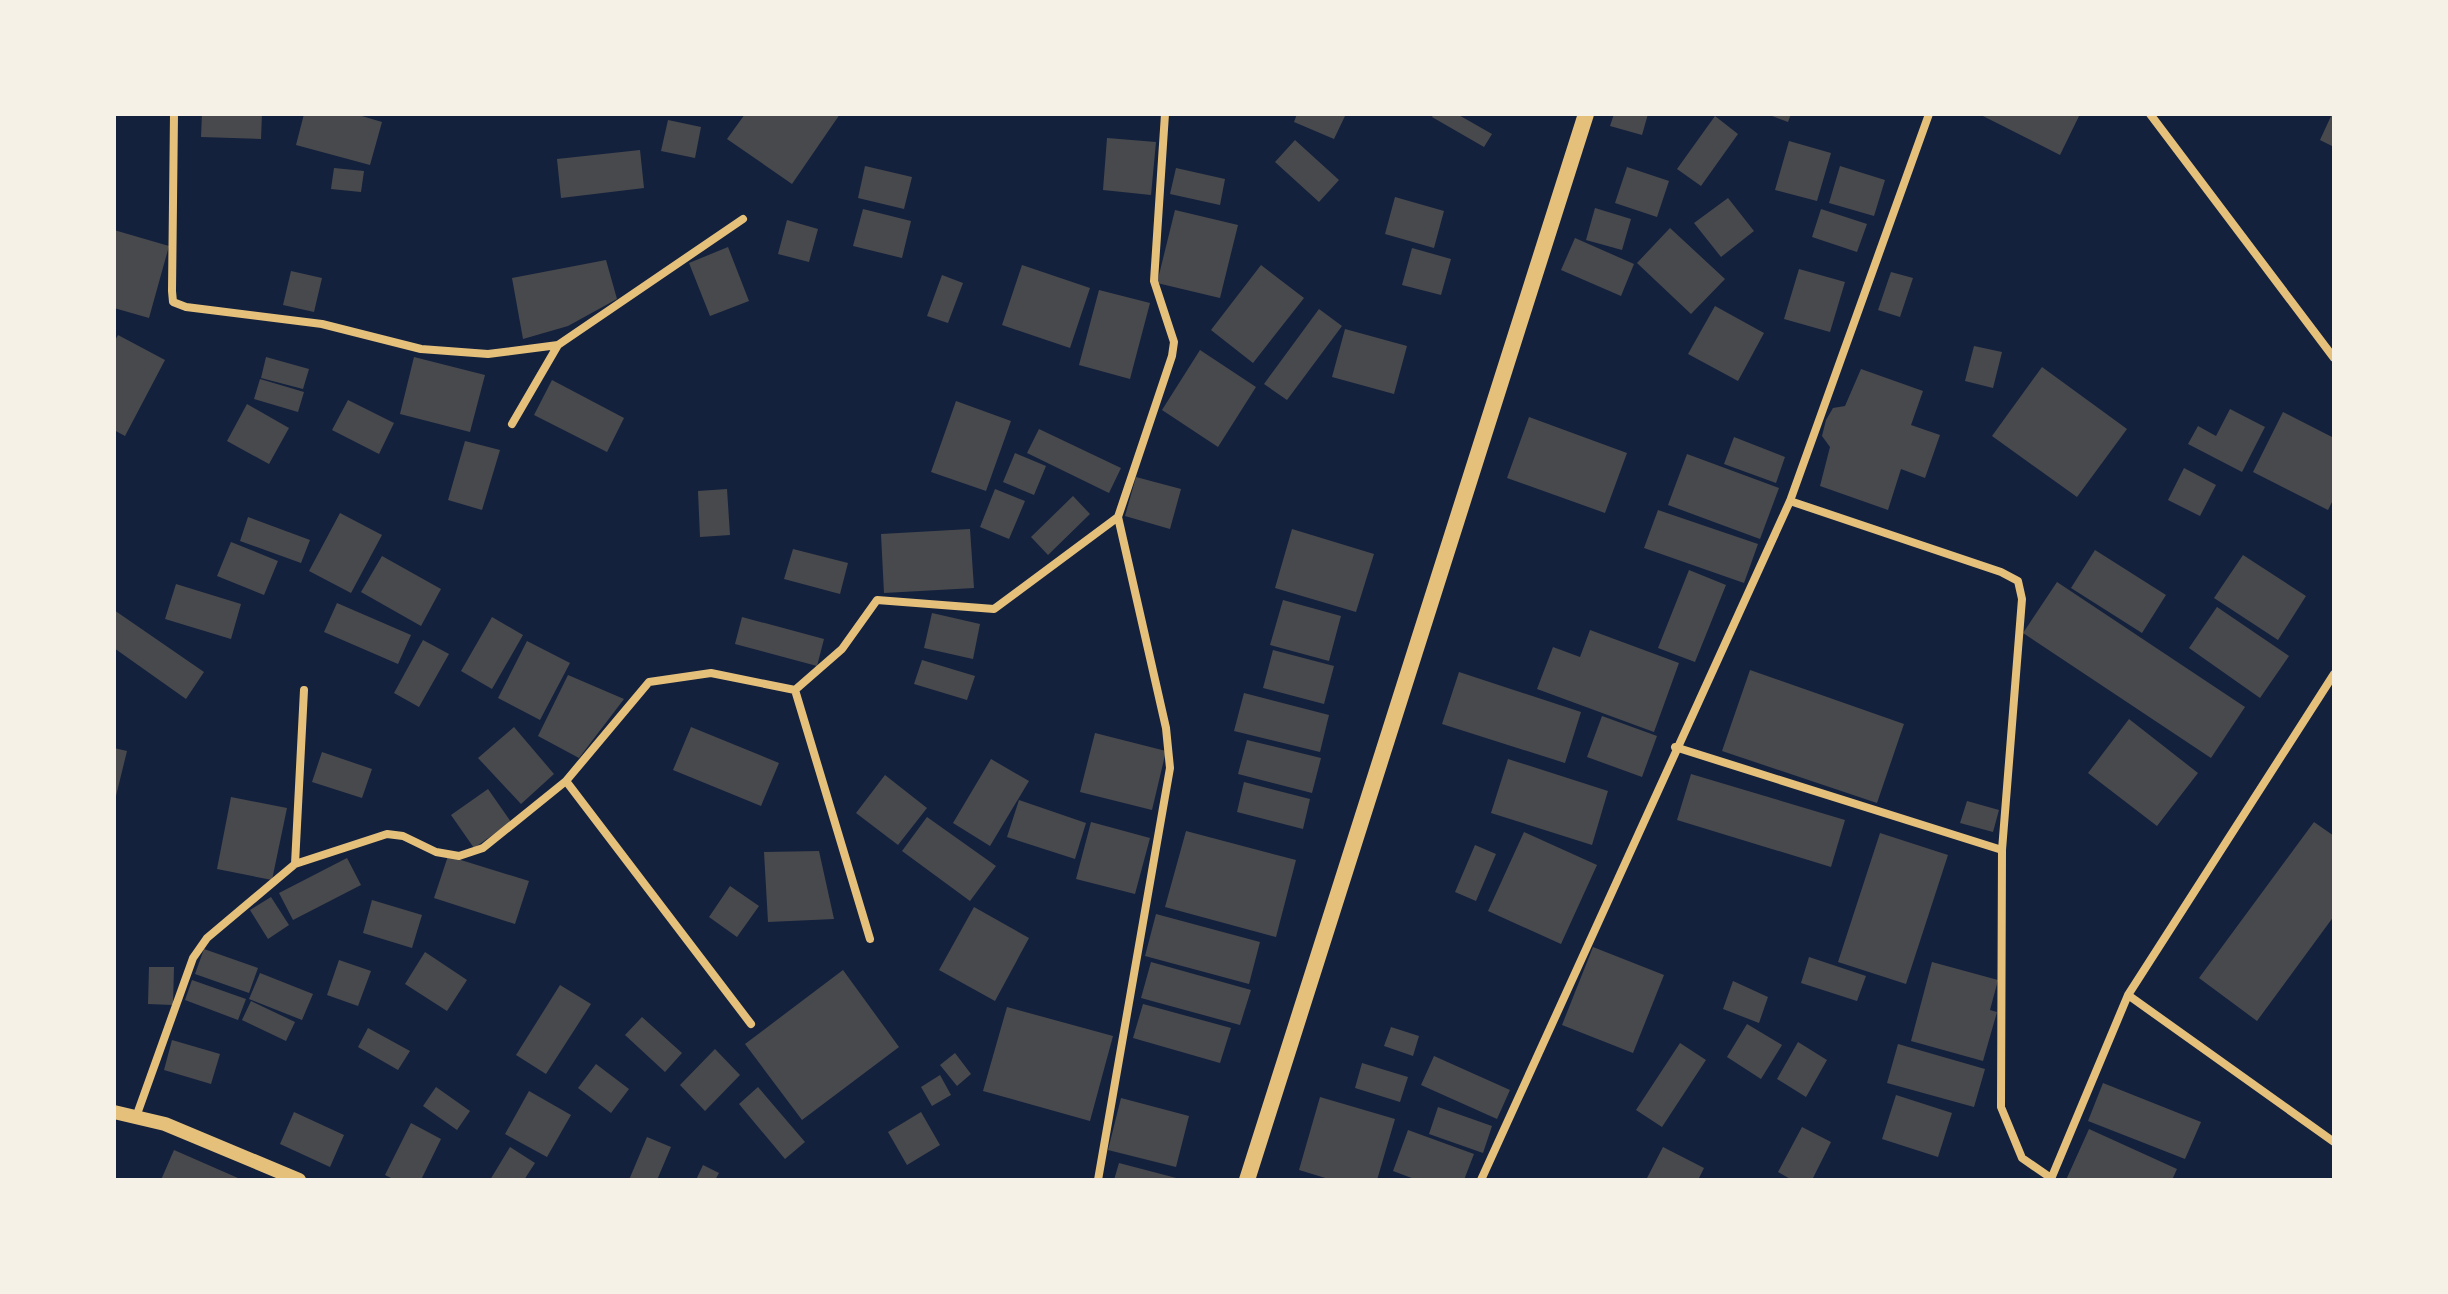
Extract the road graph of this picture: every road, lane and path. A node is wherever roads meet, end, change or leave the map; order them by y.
1 (174, 114) edge
2 (1165, 114) edge
3 (1586, 114) edge
4 (1929, 114) edge
5 (2150, 114) edge
6 (743, 219) dead end
7 (558, 345) junction
8 (2334, 358) edge
9 (512, 424) dead end
10 (1790, 501) junction
11 (1118, 517) junction
12 (2334, 674) edge
13 (304, 690) dead end
14 (795, 690) junction
15 (1675, 747) junction
16 (566, 781) junction
17 (2002, 850) junction
18 (295, 864) junction
19 (870, 939) dead end
20 (2128, 995) junction
21 (751, 1024) dead end
22 (114, 1112) edge
23 (136, 1117) junction
24 (2334, 1142) edge
25 (2051, 1179) edge
26 (299, 1180) edge
27 (1098, 1180) edge
28 (1247, 1180) edge
29 (1481, 1180) edge

1 - 7 street
2 - 11 street
3 - 28 main road
4 - 10 street
5 - 8 street
6 - 7 street
7 - 9 street
10 - 15 street
10 - 17 street
11 - 14 street
11 - 27 street
12 - 20 street
13 - 18 street
14 - 16 street
14 - 19 street
15 - 17 street
15 - 29 street
16 - 18 street
16 - 21 street
17 - 25 street
18 - 23 street
20 - 24 street
20 - 25 street
22 - 23 street
23 - 26 street

